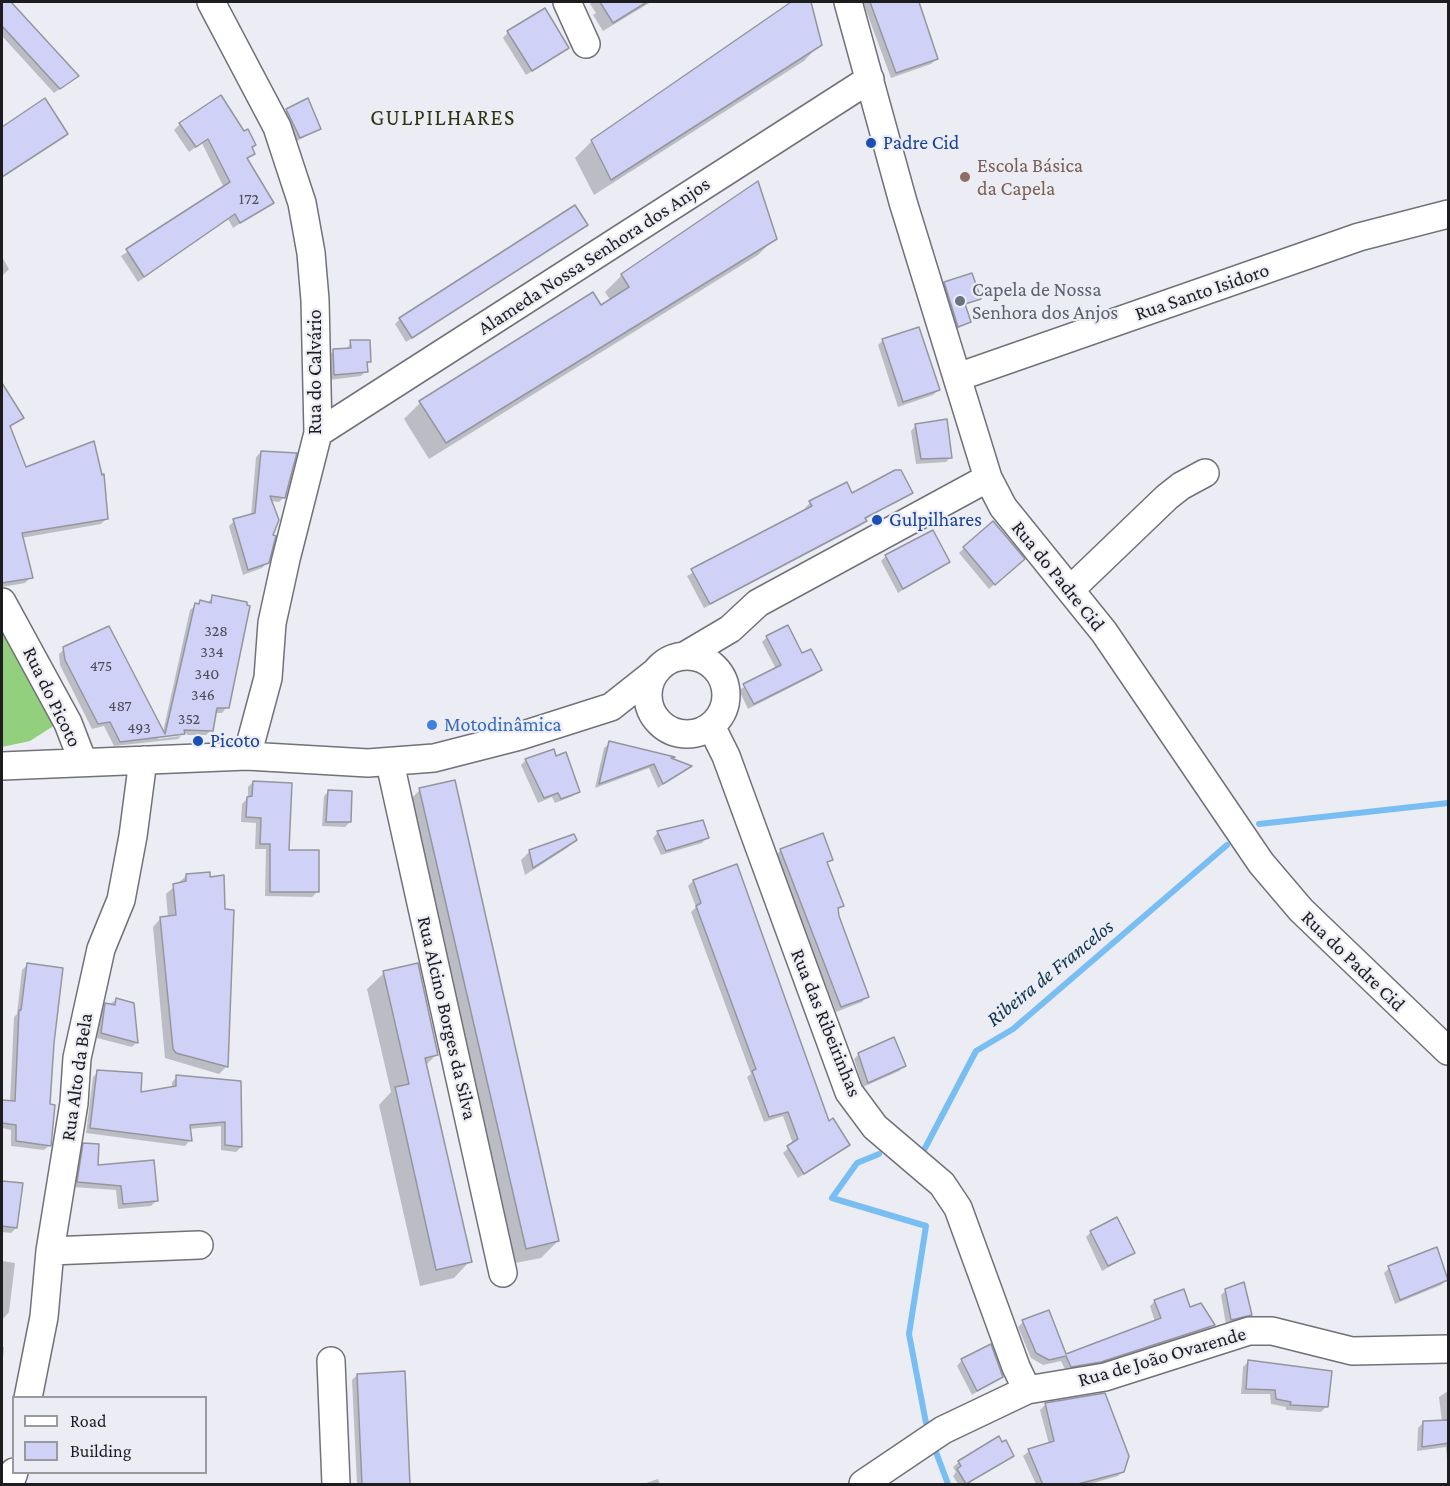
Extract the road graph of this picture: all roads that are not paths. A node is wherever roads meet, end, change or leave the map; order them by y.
1 (211, 2) edge
2 (567, 2) edge
3 (848, 2) edge
4 (586, 44) dead end
5 (870, 79) junction
6 (1449, 214) edge
7 (958, 376) junction
8 (318, 433) junction
9 (1205, 473) dead end
10 (988, 478) junction
11 (1070, 590) junction
12 (2, 602) edge
13 (730, 629) junction
14 (686, 655) junction
15 (654, 673) junction
16 (724, 682) junction
17 (611, 707) junction
18 (656, 719) junction
19 (711, 726) junction
20 (247, 756) junction
21 (143, 760) junction
22 (83, 762) junction
23 (390, 763) junction
24 (2, 766) edge
25 (1449, 1051) edge
26 (199, 1245) dead end
27 (50, 1251) junction
28 (503, 1273) dead end
29 (1449, 1349) edge
30 (332, 1361) dead end
31 (1027, 1390) junction
32 (28, 1396) edge
33 (336, 1485) edge
34 (863, 1485) edge

1 - 8 street, Rua do Calvário
2 - 4 street
3 - 5 street, Rua do Padre Cid
5 - 7 street, Rua do Padre Cid
5 - 8 street, Alameda Nossa Senhora dos Anjos
6 - 7 street, Rua Santo Isidoro
7 - 10 street, Rua do Padre Cid
8 - 20 street, Rua do Calvário
9 - 11 street
10 - 11 street, Rua do Padre Cid
10 - 13 street
11 - 25 street, Rua do Padre Cid
12 - 22 street, Rua do Picoto
13 - 14 street
13 - 16 street
14 - 15 street
14 - 16 street
15 - 17 street
15 - 18 street
16 - 19 street
17 - 18 street
17 - 23 street
18 - 19 street
19 - 31 street, Rua das Ribeirinhas
20 - 21 street
20 - 23 street
21 - 22 street
21 - 27 street, Rua Alto da Bela
22 - 24 street
23 - 28 street, Rua Alcino Borges da Silva
26 - 27 street
27 - 32 street, Rua Alto da Bela
29 - 31 street, Rua de João Ovarende
30 - 33 street
31 - 34 street, Rua de João Ovarende

